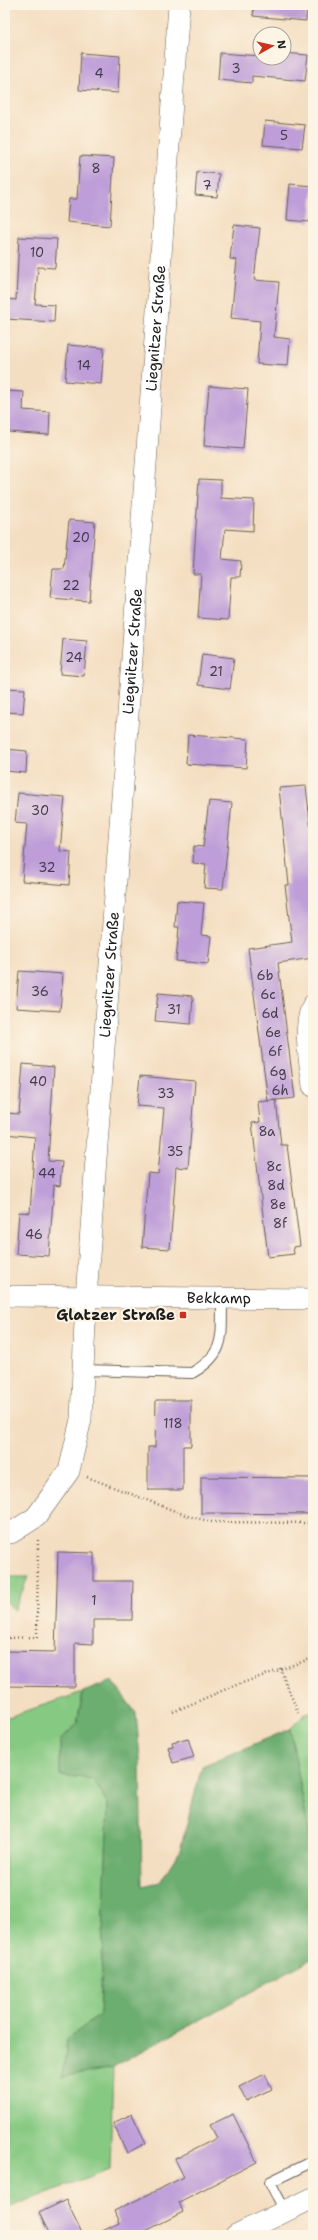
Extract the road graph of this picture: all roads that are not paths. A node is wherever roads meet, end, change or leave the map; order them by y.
1 (179, 5) edge
2 (313, 1005) edge
3 (313, 1086) edge
4 (5, 1296) edge
5 (86, 1298) junction
6 (222, 1299) junction
7 (313, 1299) edge
8 (82, 1370) junction
9 (5, 1533) edge
10 (313, 2165) edge
11 (313, 2198) edge
12 (285, 2211) junction
13 (236, 2235) edge

1 - 5 street, Liegnitzer Straße
2 - 3 street
4 - 5 street, Bekkamp
5 - 6 street, Bekkamp
5 - 8 street
6 - 7 street, Bekkamp
6 - 8 lane
8 - 9 street
10 - 12 lane
11 - 12 street
12 - 13 street

